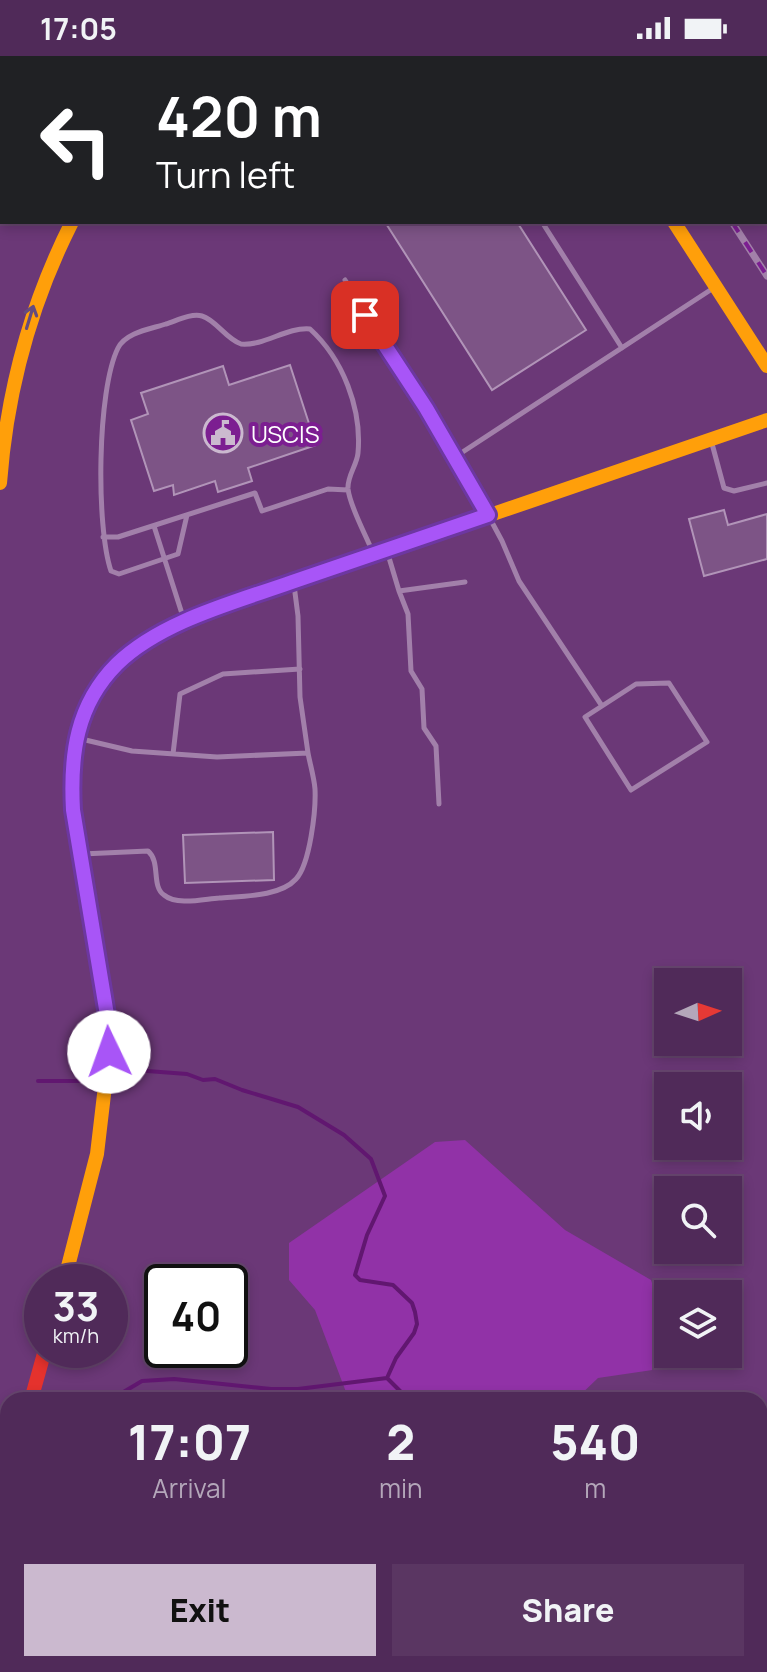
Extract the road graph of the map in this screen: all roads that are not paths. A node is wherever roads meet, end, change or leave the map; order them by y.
1 (71, 224) edge
2 (543, 224) edge
3 (675, 224) edge
4 (345, 280) dead end
5 (716, 287) junction
6 (622, 348) junction
7 (767, 366) edge
8 (767, 420) edge
9 (710, 439) junction
10 (455, 457) junction
11 (0, 483) edge
12 (767, 483) edge
13 (348, 490) junction
14 (187, 515) junction
15 (488, 515) junction
16 (154, 526) junction
17 (103, 537) junction
18 (380, 552) junction
19 (164, 558) junction
20 (293, 582) junction
21 (465, 582) dead end
22 (399, 591) junction
23 (184, 622) junction
24 (300, 669) junction
25 (602, 706) junction
26 (76, 737) junction
27 (308, 753) junction
28 (173, 754) junction
29 (439, 804) dead end
30 (81, 854) junction
31 (69, 1264) edge
32 (40, 1368) edge
33 (33, 1392) edge

11 -> 1 main road
2 - 6 lane
3 - 5 main road
4 - 10 lane
5 - 6 lane
5 - 7 main road
6 - 10 lane
8 - 9 main road
9 - 12 lane
9 - 15 main road
10 - 15 lane
13 - 14 lane
13 - 17 lane
13 - 18 lane
14 - 16 lane
14 - 19 lane
15 - 18 main road
15 - 25 lane
16 - 17 lane
16 - 19 lane
17 - 19 lane
18 - 20 main road
18 - 22 lane
19 - 23 lane
20 - 23 main road
20 - 24 lane
21 - 22 lane
22 - 29 lane
23 - 26 main road
24 - 27 lane
24 - 28 lane
25 - 25 lane
26 - 28 lane
26 - 30 main road
27 - 28 lane
27 - 30 lane
30 - 31 main road
32 - 33 main road

